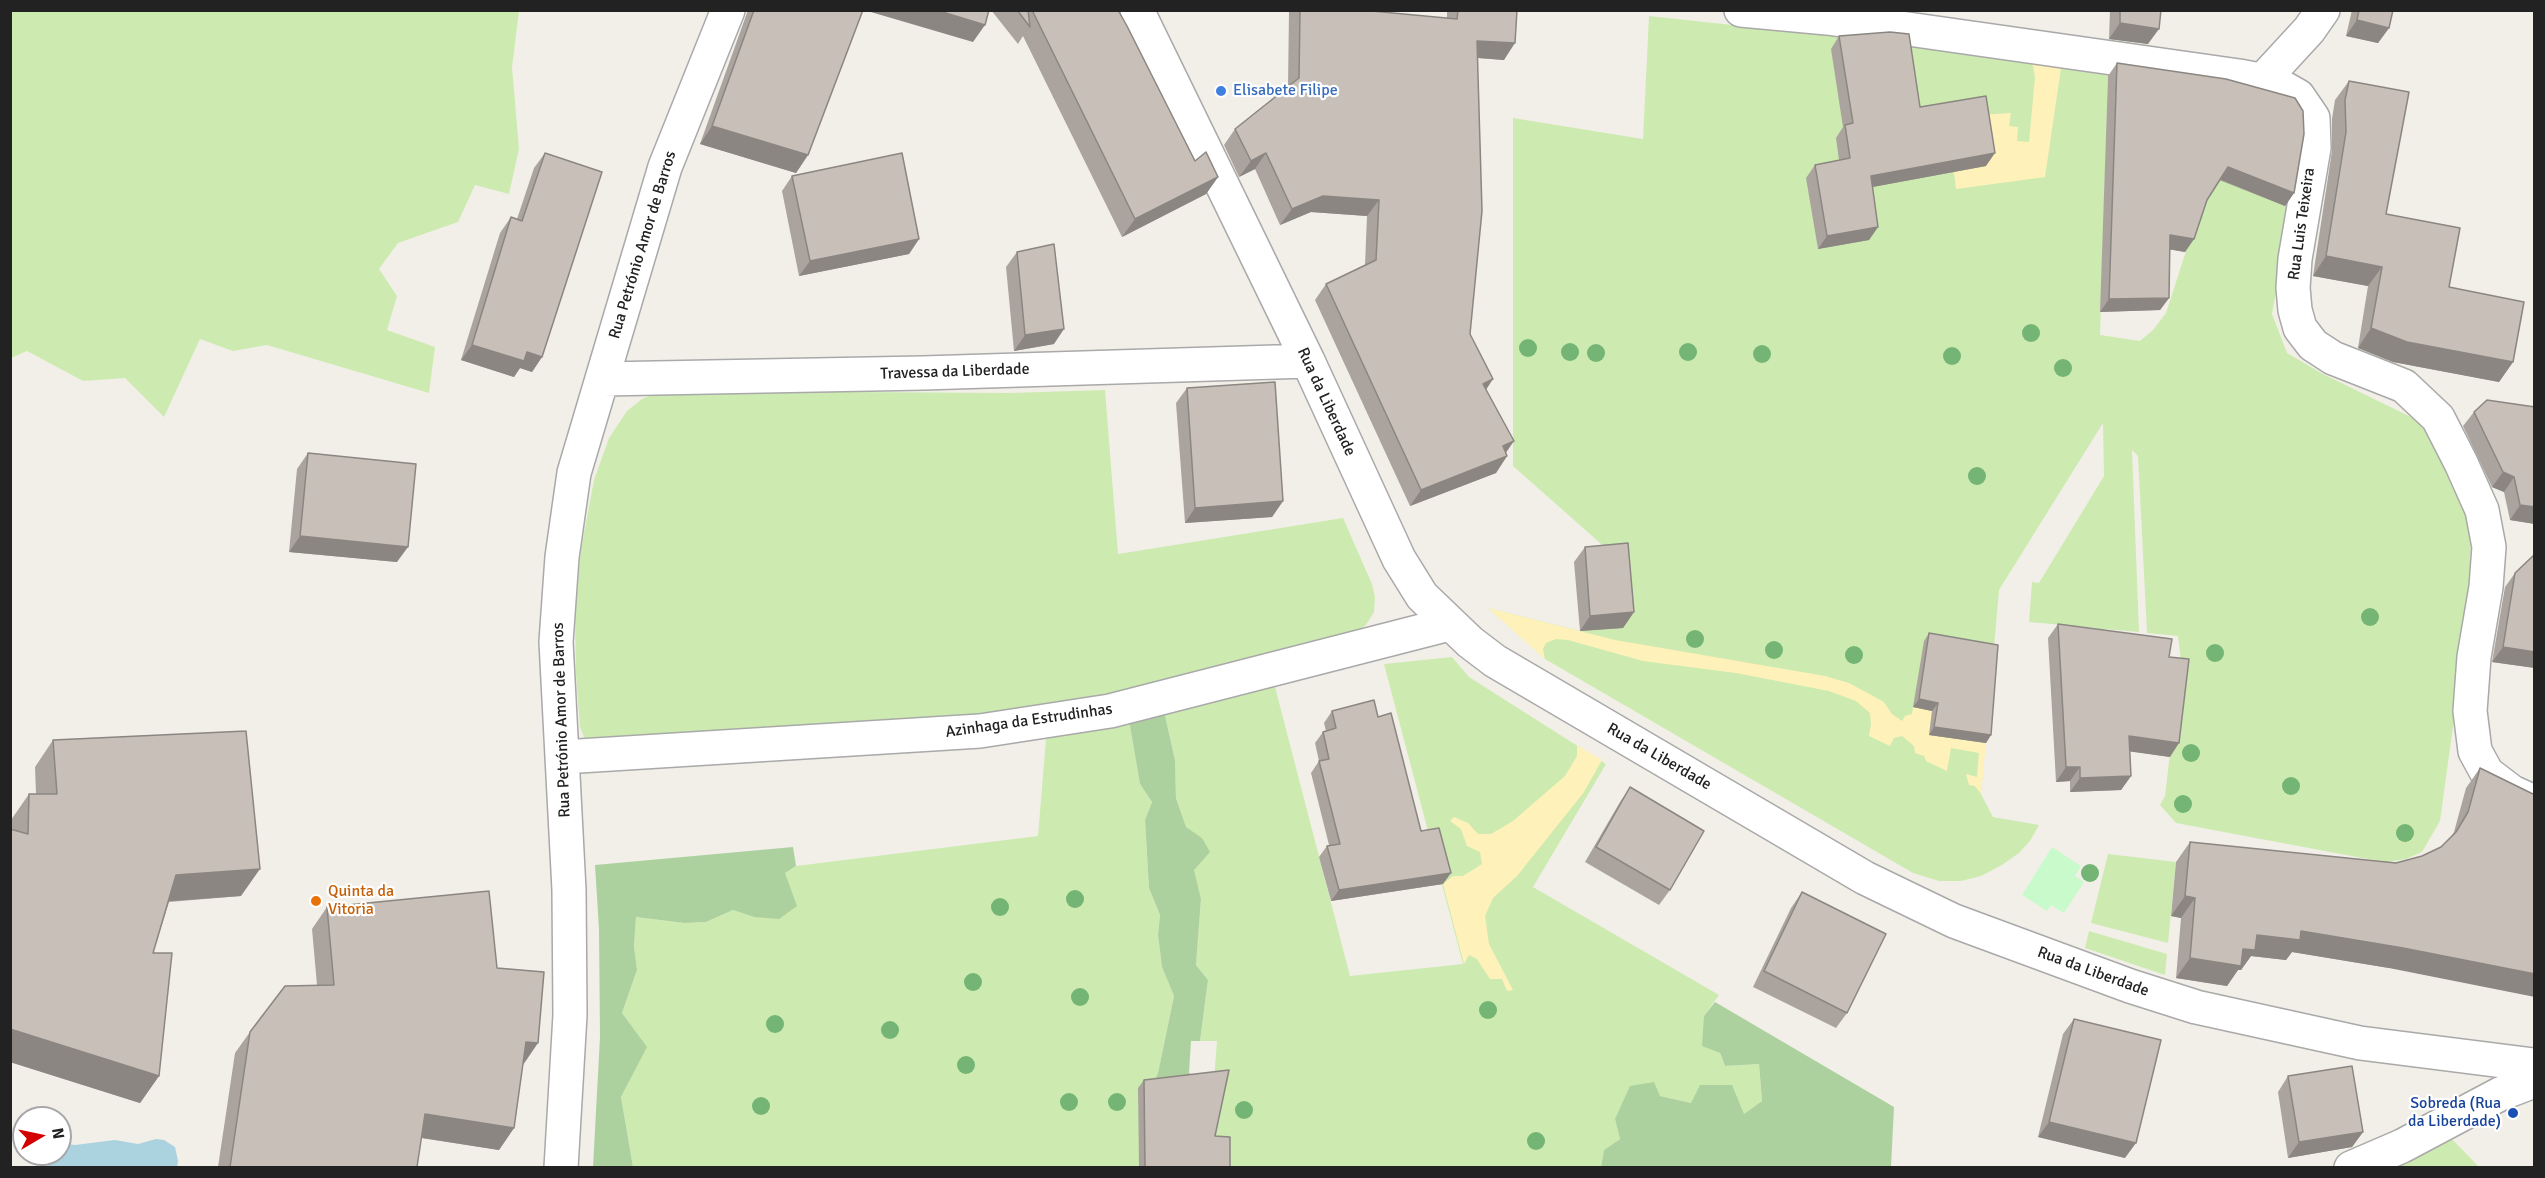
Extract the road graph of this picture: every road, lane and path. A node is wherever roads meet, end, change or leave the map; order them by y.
1 (728, 10) edge
2 (1137, 10) edge
3 (1741, 10) edge
4 (2323, 10) edge
5 (2262, 81) junction
6 (1308, 361) junction
7 (603, 379) junction
8 (1449, 624) junction
9 (563, 757) junction
10 (2535, 802) edge
11 (2535, 1065) edge
12 (2535, 1081) edge
13 (561, 1167) edge
14 (2351, 1167) edge

1 - 7 street, Rua Petrónio Amor de Barros
2 - 6 street, Rua da Liberdade
3 - 5 street, Rua Luis Teixeira
4 - 5 street
5 - 10 street, Rua Luis Teixeira
6 - 7 street, Travessa da Liberdade
6 - 8 street, Rua da Liberdade
7 - 9 street, Rua Petrónio Amor de Barros
8 - 9 street, Azinhaga da Estrudinhas
8 - 11 street, Rua da Liberdade
9 - 13 street, Rua Petrónio Amor de Barros
12 - 14 street

